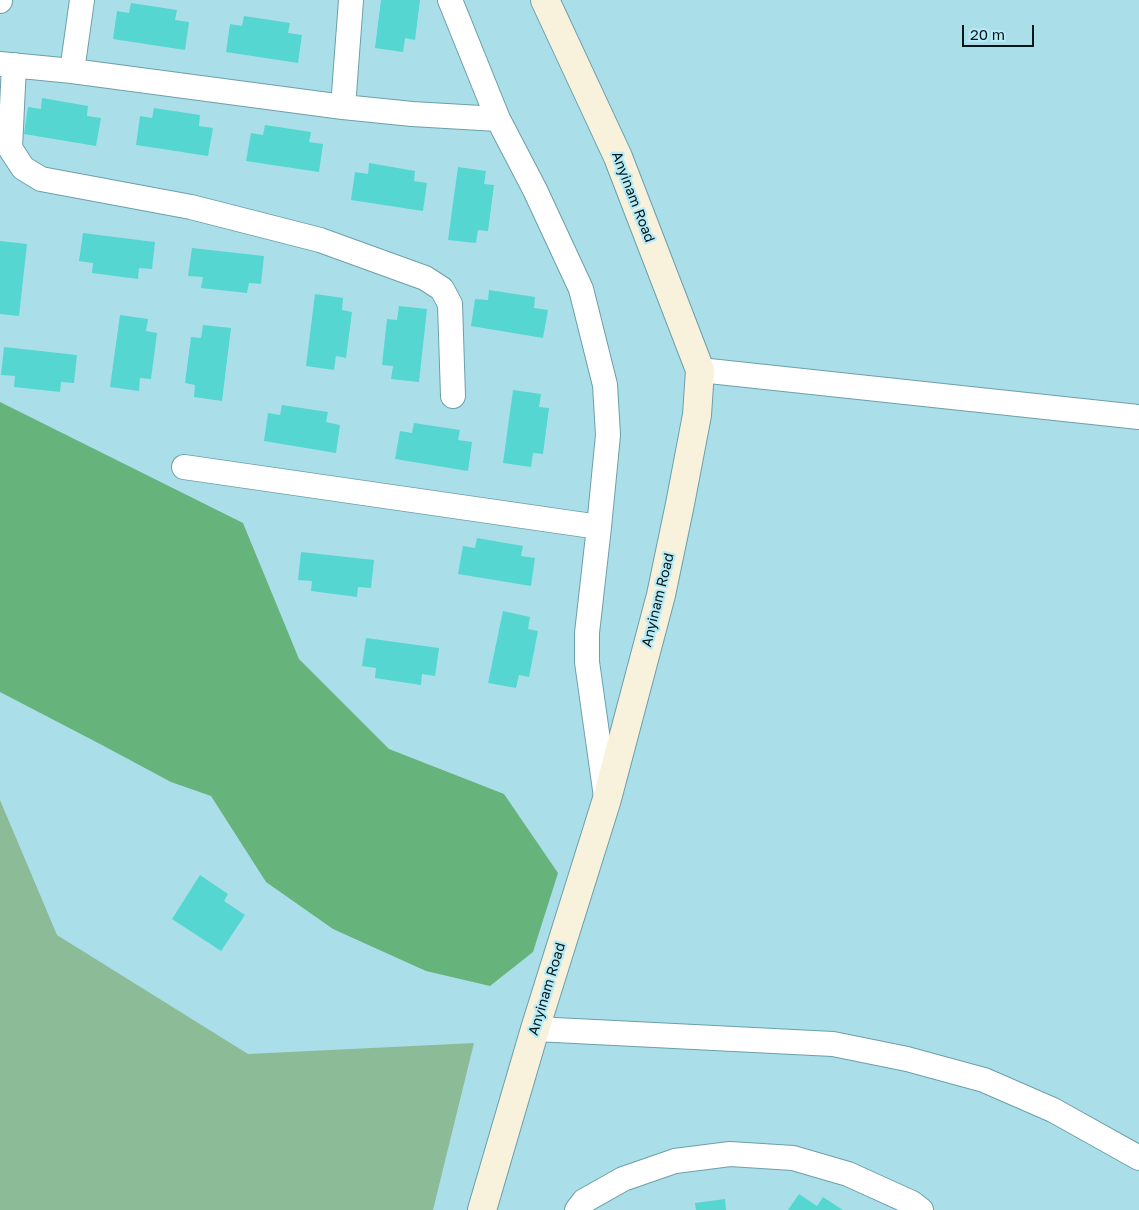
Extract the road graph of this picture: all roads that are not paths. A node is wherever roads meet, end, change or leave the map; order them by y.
1 (82, 0) edge
2 (351, 0) edge
3 (450, 0) edge
4 (545, 0) edge
5 (7, 64) edge
6 (72, 71) junction
7 (343, 107) junction
8 (498, 119) junction
9 (700, 370) junction
10 (453, 396) dead end
11 (1139, 418) edge
12 (184, 467) dead end
13 (599, 527) junction
14 (607, 799) junction
15 (535, 1029) junction
16 (1139, 1158) edge
17 (482, 1210) edge
18 (577, 1210) edge
19 (922, 1210) edge

1 - 6 street
2 - 7 street
3 - 8 street
4 - 9 street, Anyinam Road
5 - 6 street
5 - 10 street
6 - 7 street
7 - 8 street
8 - 13 street
9 - 11 street
9 - 14 street, Anyinam Road
12 - 13 street
13 - 14 street
14 - 15 street, Anyinam Road
15 - 16 street
15 - 17 street, Anyinam Road
18 - 19 street

